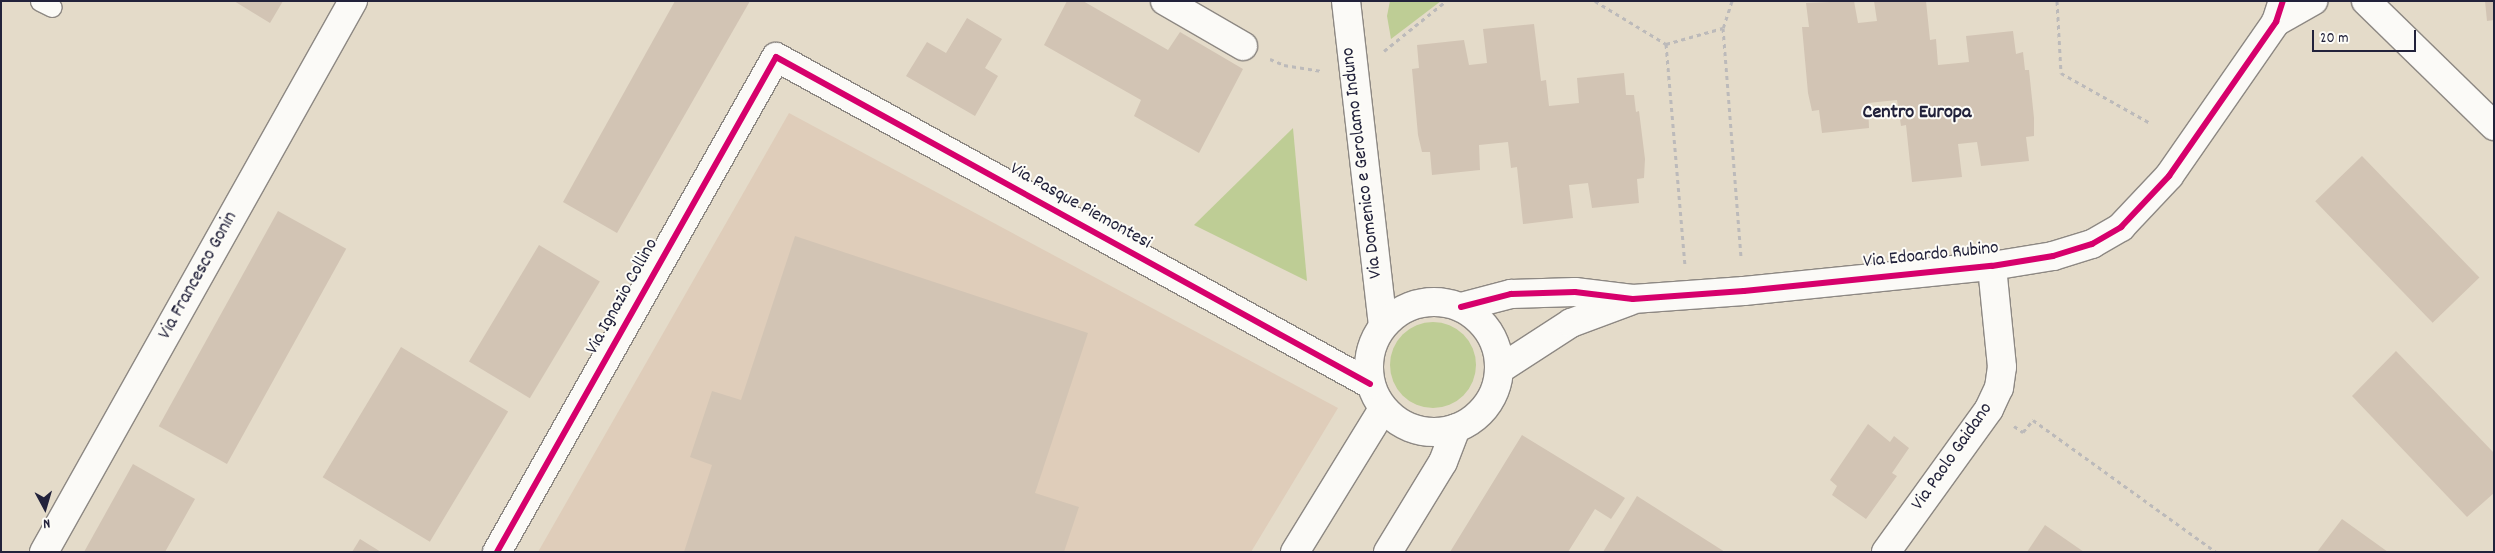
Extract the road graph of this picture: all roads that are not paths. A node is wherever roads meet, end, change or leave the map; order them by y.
1 (353, 1) edge
2 (1165, 1) edge
3 (1346, 1) edge
4 (2313, 1) edge
5 (2366, 1) edge
6 (2280, 12) edge
7 (1243, 46) road end
8 (776, 56) joint
9 (2494, 126) edge
10 (1992, 266) junction
11 (1633, 299) junction
12 (1461, 307) junction
13 (1383, 325) junction
14 (1500, 369) junction
15 (1370, 384) junction
16 (1383, 409) junction
17 (1456, 428) junction
18 (44, 552) edge
19 (497, 552) edge
20 (1295, 552) edge
21 (1388, 552) edge
22 (1886, 552) edge

1 - 18 street, Via Francesco Gonin
2 - 7 street
3 - 13 street, Via Domenico e Gerolamo Induno
4 - 6 street, Via Edoardo Rubino
5 - 9 street
6 - 10 street, Via Edoardo Rubino
8 - 15 street, Via Pasque Piemontesi
8 - 19 street, Via Ignazio Collino
10 - 11 street, Via Edoardo Rubino
10 - 22 street, Via Paolo Gaidano
11 - 12 street, Via Edoardo Rubino
11 - 14 street, Via Edoardo Rubino
12 - 13 street, Via Edoardo Rubino
12 - 14 street, Via Edoardo Rubino
13 - 15 street, Via Edoardo Rubino
14 - 17 street, Via Edoardo Rubino
15 - 16 street, Via Edoardo Rubino
16 - 17 street, Via Edoardo Rubino
16 - 20 street
17 - 21 street

